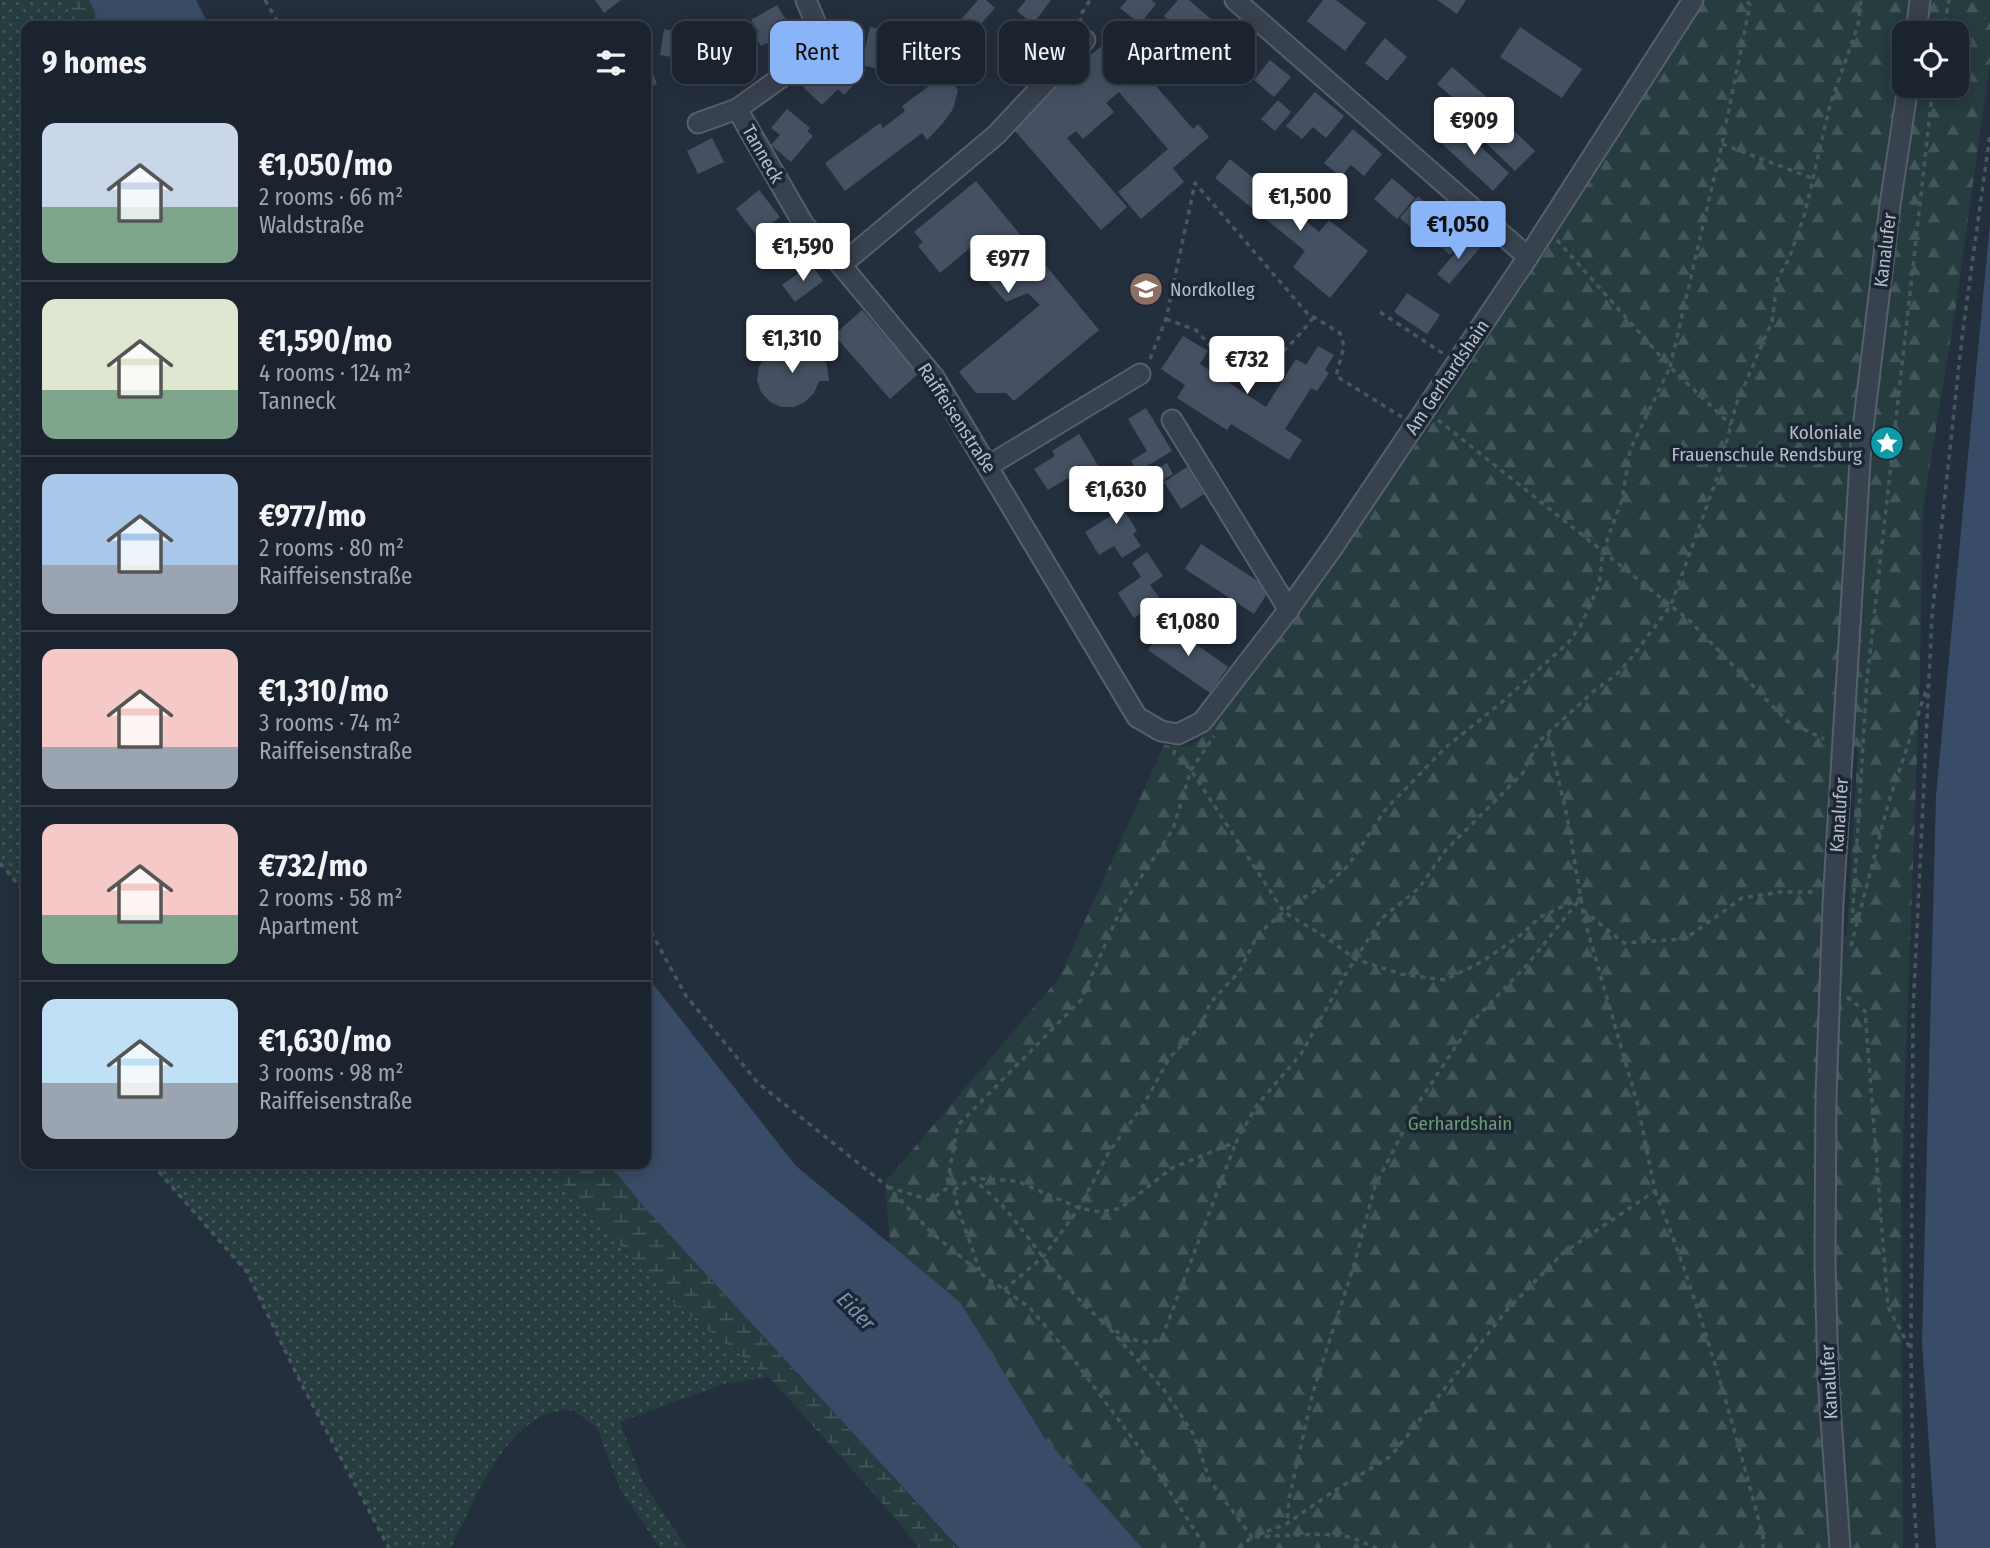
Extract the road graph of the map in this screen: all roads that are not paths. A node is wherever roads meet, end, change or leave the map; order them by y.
1 (806, 0) edge
2 (1235, 0) edge
3 (1693, 0) edge
4 (1920, 0) edge
5 (1917, 21) edge
6 (1044, 84) edge
7 (1906, 98) edge
8 (737, 109) junction
9 (698, 122) dead end
10 (1528, 257) junction
11 (841, 265) junction
12 (1140, 374) road end
13 (1172, 420) dead end
14 (988, 466) junction
15 (1289, 610) junction
16 (1178, 734) joint
17 (1840, 1548) edge

1 - 8 street, Tanneck
2 - 10 street
3 - 10 street, Am Gerhardshain
4 - 5 street
6 - 11 street
7 - 17 street, Kanalufer
8 - 9 street, Tanneck
8 - 11 street, Tanneck
10 - 15 street, Am Gerhardshain
11 - 14 street, Raiffeisenstraße
12 - 14 street
13 - 15 street
14 - 16 street, Raiffeisenstraße
15 - 16 street, Am Gerhardshain

